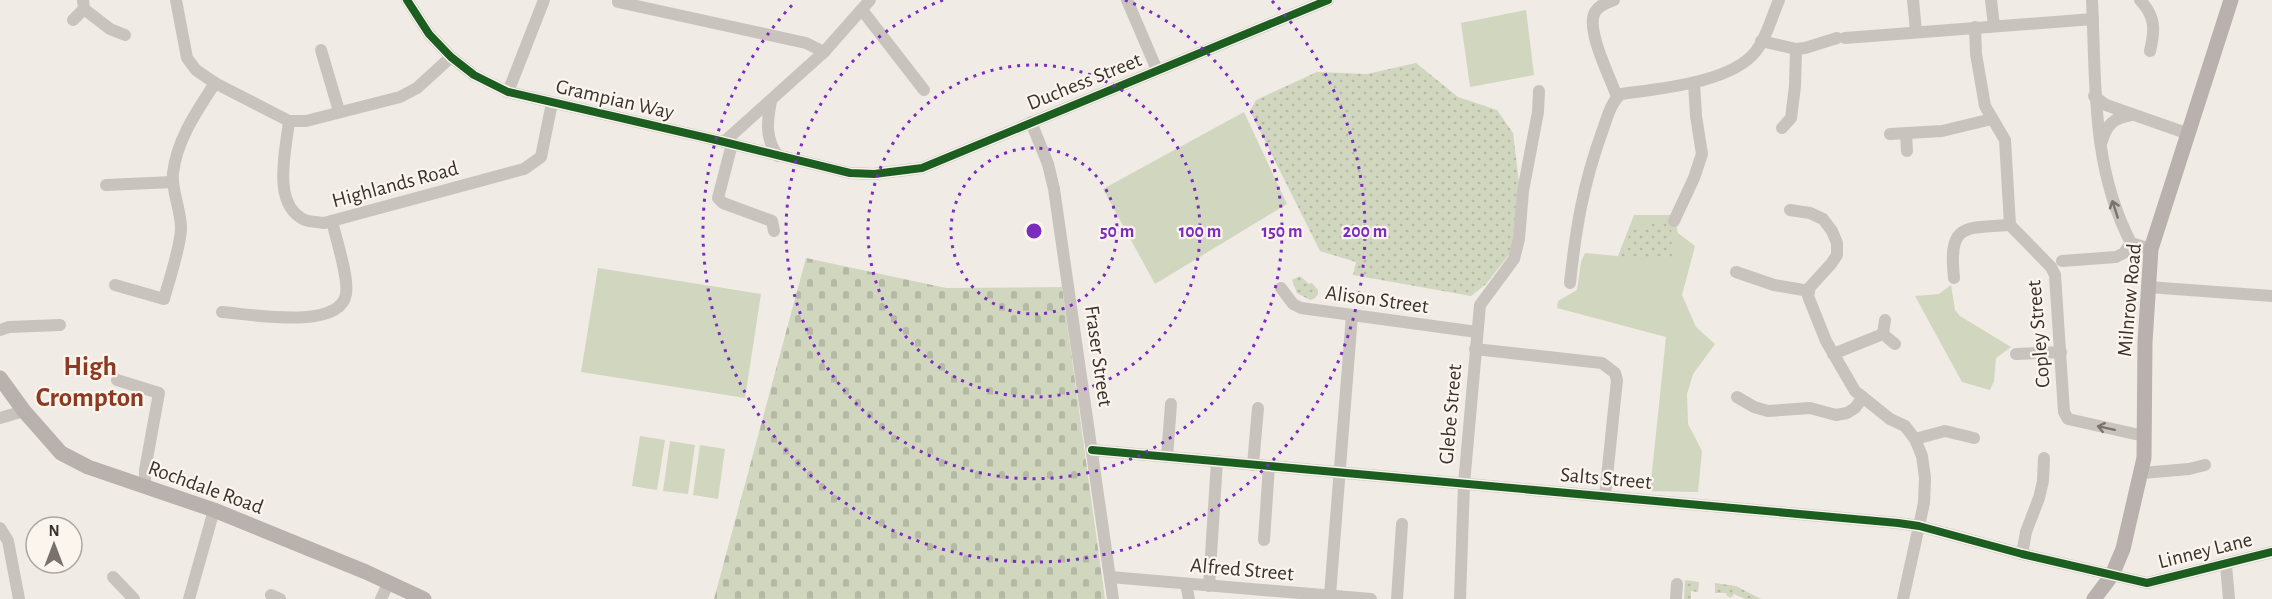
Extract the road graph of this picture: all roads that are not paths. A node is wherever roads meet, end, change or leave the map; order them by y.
1 (176, 0) edge
2 (407, 0) edge
3 (544, 0) edge
4 (1127, 0) edge
5 (1328, 0) edge
6 (1614, 0) edge
7 (1779, 0) edge
8 (1913, 0) edge
9 (1991, 0) edge
10 (2092, 0) edge
11 (2140, 0) edge
12 (2231, 0) edge
13 (618, 2) dead end
14 (83, 5) edge
15 (866, 5) edge
16 (2093, 19) junction
17 (73, 20) dead end
18 (1994, 26) junction
19 (1975, 27) junction
20 (1916, 31) junction
21 (125, 35) dead end
22 (1761, 41) junction
23 (1796, 48) junction
24 (321, 50) dead end
25 (2150, 51) dead end
26 (824, 52) junction
27 (451, 57) junction
28 (1157, 70) junction
29 (215, 83) junction
30 (1694, 83) junction
31 (924, 90) dead end
32 (1539, 91) dead end
33 (508, 92) junction
34 (2094, 96) junction
35 (1617, 97) junction
36 (771, 101) junction
37 (552, 104) junction
38 (339, 111) junction
39 (2132, 114) junction
40 (1992, 119) junction
41 (289, 121) junction
42 (1031, 122) junction
43 (1782, 129) dead end
44 (1906, 133) junction
45 (1890, 134) dead end
46 (2189, 134) junction
47 (728, 143) junction
48 (2101, 146) junction
49 (1907, 151) dead end
50 (778, 156) junction
51 (850, 173) joint
52 (173, 182) junction
53 (106, 185) dead end
54 (1790, 210) dead end
55 (332, 221) junction
56 (1674, 221) dead end
57 (2010, 225) junction
58 (774, 231) dead end
59 (2131, 243) junction
60 (2151, 249) junction
61 (2062, 261) dead end
62 (1736, 272) dead end
63 (1954, 278) dead end
64 (1570, 283) dead end
65 (115, 285) dead end
66 (2148, 287) junction
67 (1281, 288) dead end
68 (1809, 291) junction
69 (2272, 296) edge
70 (222, 312) dead end
71 (1352, 315) junction
72 (1885, 320) dead end
73 (60, 325) dead end
74 (0, 330) edge
75 (1477, 332) junction
76 (1883, 334) junction
77 (1895, 344) dead end
78 (1475, 349) junction
79 (2061, 352) junction
80 (1833, 354) junction
81 (2016, 354) dead end
82 (0, 378) edge
83 (117, 380) dead end
84 (1737, 397) dead end
85 (1863, 397) junction
86 (1171, 404) dead end
87 (1258, 408) dead end
88 (24, 411) junction
89 (0, 418) edge
90 (2144, 436) junction
91 (1974, 438) dead end
92 (1916, 439) junction
93 (1092, 450) junction
94 (1167, 457) junction
95 (2044, 458) dead end
96 (1217, 461) junction
97 (1253, 465) junction
98 (2205, 465) dead end
99 (1269, 466) junction
100 (1338, 472) junction
101 (2142, 473) junction
102 (1464, 484) junction
103 (145, 486) junction
104 (1605, 496) junction
105 (214, 510) junction
106 (1402, 524) dead end
107 (1919, 526) junction
108 (0, 528) edge
109 (1264, 540) dead end
110 (2272, 552) edge
111 (2022, 554) junction
112 (2226, 565) junction
113 (2112, 574) junction
114 (113, 577) dead end
115 (1110, 577) junction
116 (389, 582) junction
117 (1186, 584) junction
118 (1677, 585) dead end
119 (1209, 586) junction
120 (1330, 595) junction
121 (19, 599) edge
122 (134, 599) edge
123 (189, 599) edge
124 (381, 599) edge
125 (424, 599) edge
126 (1113, 599) edge
127 (1189, 599) edge
128 (1371, 599) edge
129 (1397, 599) edge
130 (1460, 599) edge
131 (1676, 599) edge
132 (1903, 599) edge
133 (2094, 599) edge
134 (2229, 599) edge

1 - 29 street
2 - 27 street, Grampian Way
3 - 33 street
4 - 28 street
5 - 28 street, Duchess Street
6 - 35 street
7 - 22 street
8 - 20 street
9 - 18 street
10 - 16 street
11 - 25 street
12 - 46 main road, Milnrow Road
13 - 26 street
14 - 17 street
14 - 21 street
15 - 26 street
15 - 31 street
16 - 18 street
16 - 34 street
18 - 19 street
19 - 20 street
19 - 40 street
20 - 23 street
22 - 23 street
22 - 30 street
23 - 43 street
24 - 38 street
26 - 36 street
27 - 33 street, Grampian Way
27 - 38 street
28 - 42 street, Duchess Street
29 - 41 street
29 - 52 street
30 - 35 street
30 - 56 street
32 - 75 street, Glebe Street
33 - 37 street, Grampian Way
34 - 39 street
34 - 48 street
35 - 64 street
36 - 47 street
36 - 50 street
37 - 47 street, Grampian Way
37 - 55 street, Highlands Road
38 - 41 street
39 - 46 street
39 - 48 street
40 - 44 street
40 - 57 street
41 - 55 street, Highlands Road
42 - 51 street, Duchess Street
42 - 93 street, Fraser Street
44 - 45 street
44 - 49 street
46 - 60 main road, Milnrow Road
47 - 50 street, Grampian Way
47 - 58 street
59 -> 48 street
50 - 51 street, Grampian Way
52 - 53 street
52 - 65 street
54 - 68 street
55 - 70 street
57 - 63 street
57 - 79 street, Copley Street
59 - 60 street
59 - 61 street
60 - 66 main road, Milnrow Road
62 - 68 street
66 - 69 street
66 - 90 main road, Milnrow Road
67 - 71 street, Alison Street
68 - 80 street
71 - 75 street, Alison Street
71 - 100 street
72 - 76 street
73 - 74 street
75 - 78 street, Glebe Street
76 - 77 street
76 - 80 street
78 - 102 street, Glebe Street
78 - 104 street
79 - 81 street
90 -> 79 street, Copley Street
80 - 85 street
82 - 88 main road, Rochdale Road
83 - 103 street
84 - 85 street
85 - 92 street
86 - 94 street
87 - 97 street
88 - 89 street
88 - 103 main road, Rochdale Road
90 - 101 main road, Milnrow Road
91 - 92 street
92 - 107 street
93 - 94 street, Salts Street
93 - 115 street, Fraser Street
94 - 96 street, Salts Street
95 - 111 street
96 - 97 street, Salts Street
96 - 119 street
97 - 99 street, Salts Street
98 - 101 street
99 - 100 street, Salts Street
99 - 109 street
100 - 102 street, Salts Street
100 - 120 street
101 - 113 main road, Milnrow Road
102 - 104 street, Salts Street
102 - 130 street, Glebe Street
103 - 105 main road, Rochdale Road
104 - 107 street, Salts Street
105 - 116 main road, Rochdale Road
105 - 123 street
106 - 129 street
107 - 111 street, Salts Street
107 - 132 street
108 - 121 street
110 - 112 street, Linney Lane
111 - 113 street, Salts Street
112 - 113 street, Linney Lane
112 - 134 street
113 - 133 main road, Milnrow Road
114 - 122 street
115 - 117 street, Alfred Street
115 - 126 street, Fraser Street
116 - 124 street
116 - 125 main road, Rochdale Road
117 - 119 street, Alfred Street
117 - 127 street
118 - 131 street
119 - 120 street, Alfred Street
120 - 128 street, Alfred Street

